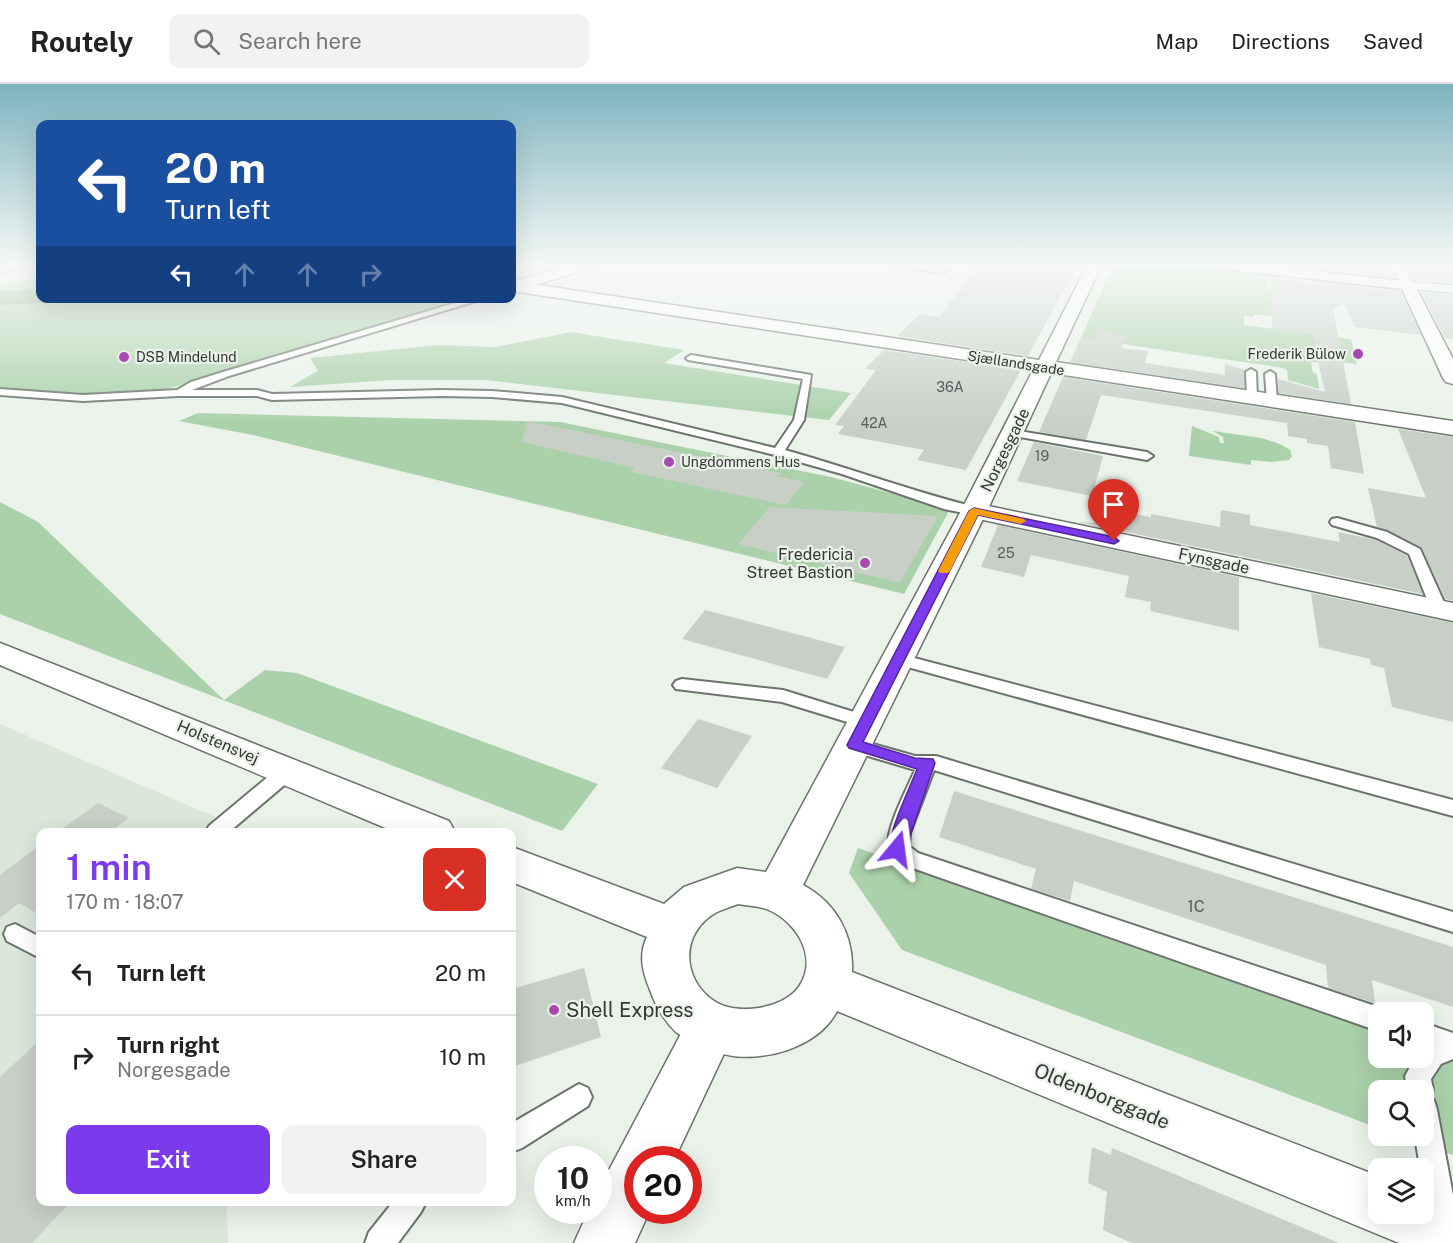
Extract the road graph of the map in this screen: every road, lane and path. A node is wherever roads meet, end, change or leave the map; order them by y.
1 (414, 318) edge
2 (719, 318) edge
3 (1069, 318) edge
4 (1424, 318) edge
5 (691, 358) dead end
6 (1045, 367) junction
7 (1251, 372) dead end
8 (1270, 374) dead end
9 (1453, 378) edge
10 (0, 392) edge
11 (178, 393) junction
12 (1262, 400) junction
13 (1453, 428) edge
14 (1013, 433) junction
15 (778, 452) junction
16 (1147, 456) dead end
17 (974, 511) junction
18 (1336, 522) dead end
19 (1446, 610) edge
20 (0, 653) edge
21 (899, 659) junction
22 (682, 685) dead end
23 (861, 733) junction
24 (927, 763) junction
25 (288, 771) junction
26 (1453, 808) edge
27 (221, 828) edge
28 (425, 828) edge
29 (516, 866) edge
30 (778, 891) junction
31 (1453, 922) edge
32 (672, 927) junction
33 (15, 934) dead end
34 (36, 946) edge
35 (827, 984) junction
36 (1368, 1016) edge
37 (712, 1026) junction
38 (1434, 1039) edge
39 (1453, 1046) edge
40 (1419, 1080) edge
41 (579, 1097) dead end
42 (516, 1136) edge
43 (651, 1146) edge
44 (1427, 1146) edge
45 (1368, 1201) edge
46 (624, 1202) edge
47 (408, 1206) edge
48 (1433, 1226) edge
49 (380, 1243) edge
50 (604, 1243) edge

1 - 11 lane
2 - 6 street, Sjællandsgade
3 - 6 street, Norgesgade
4 - 9 street
5 - 15 lane
6 - 12 street, Sjællandsgade
6 - 14 street, Norgesgade
7 - 12 lane
8 - 12 lane
10 - 11 lane
11 - 15 lane
12 - 13 street, Sjællandsgade
14 - 16 lane
14 - 17 street, Norgesgade
15 - 17 lane
17 - 19 street, Fynsgade
17 - 21 street, Norgesgade
18 - 19 lane
20 - 25 street, Holstensvej
21 - 23 street, Norgesgade
21 - 26 lane
22 - 23 lane
23 - 24 lane
23 - 30 street, Norgesgade
24 - 31 lane
24 - 36 lane
25 - 27 lane
25 - 28 street, Holstensvej
29 - 32 street
30 - 32 street
30 - 35 street
32 - 37 street
33 - 34 lane
35 - 37 street
35 - 45 street, Oldenborggade
37 - 43 street
38 - 39 lane
39 - 40 lane
41 - 42 lane
44 - 48 lane
46 - 50 street
47 - 49 lane

